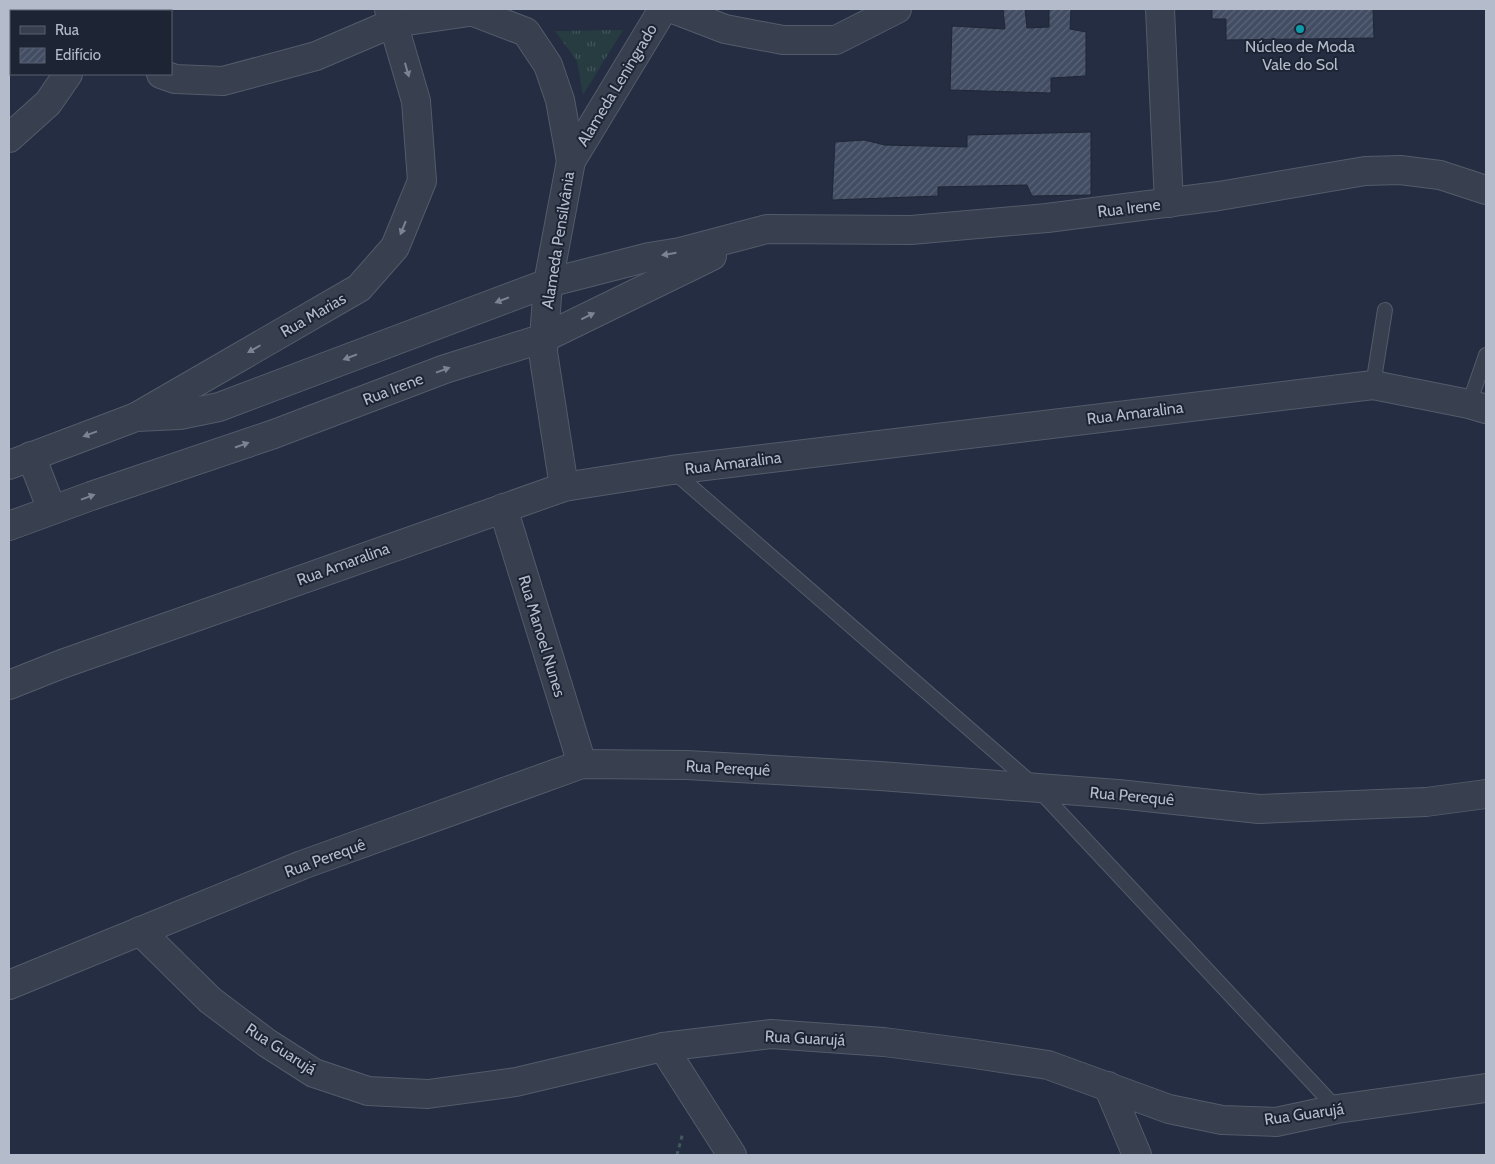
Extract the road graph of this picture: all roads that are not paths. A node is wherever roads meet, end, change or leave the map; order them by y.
1 (478, 9) edge
2 (663, 9) edge
3 (673, 9) edge
4 (897, 9) edge
5 (1160, 9) edge
6 (391, 16) edge
7 (67, 75) edge
8 (164, 75) edge
9 (9, 138) edge
10 (571, 162) junction
11 (1486, 190) edge
12 (1169, 202) junction
13 (767, 229) junction
14 (548, 283) junction
15 (1385, 310) dead end
16 (544, 338) junction
17 (1486, 355) edge
18 (1373, 385) junction
19 (1478, 407) edge
20 (136, 417) junction
21 (20, 460) edge
22 (672, 470) junction
23 (564, 487) junction
24 (503, 508) junction
25 (52, 510) junction
26 (9, 526) edge
27 (9, 685) edge
28 (582, 764) junction
29 (1037, 788) junction
30 (1486, 794) edge
31 (140, 931) junction
32 (9, 984) edge
33 (663, 1047) junction
34 (1108, 1086) junction
35 (1486, 1088) edge
36 (1337, 1110) junction
37 (732, 1155) edge
38 (1137, 1155) edge

1 - 6 street
1 - 10 street, Alameda Pensilvânia
2 - 10 street, Alameda Leningrado
3 - 4 street
5 - 12 street
6 - 8 street
6 -> 20 street, Rua Marias
7 - 9 street
10 - 14 street, Alameda Pensilvânia
11 - 12 street, Rua Irene
12 - 13 street, Rua Irene
13 -> 14 street, Rua Irene
16 -> 13 street, Rua Irene
14 - 16 street, Alameda Pensilvânia
14 -> 20 street, Rua Irene
15 - 18 lane
16 - 23 street, Alameda Pensilvânia
25 -> 16 street, Rua Irene
17 - 19 lane
18 - 19 street, Rua Amaralina
18 - 22 street, Rua Amaralina
20 -> 21 street, Rua Marias
21 - 25 street
22 - 23 street, Rua Amaralina
22 - 29 lane
23 - 24 street, Rua Amaralina
24 - 27 street, Rua Amaralina
24 - 28 street, Rua Manoel Nunes
25 - 26 street, Rua Irene
28 - 29 street, Rua Perequê
28 - 31 street, Rua Perequê
29 - 30 street, Rua Perequê
29 - 36 lane
31 - 32 street, Rua Perequê
31 - 33 street, Rua Guarujá
33 - 34 street, Rua Guarujá
33 - 37 street
34 - 36 street, Rua Guarujá
34 - 38 street
35 - 36 street, Rua Guarujá

